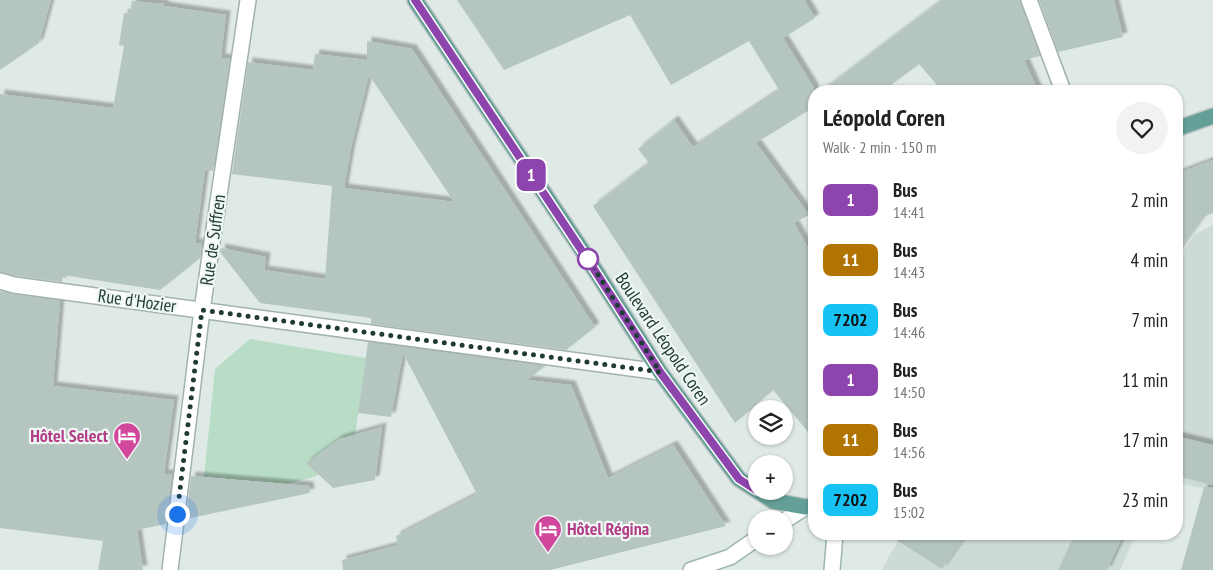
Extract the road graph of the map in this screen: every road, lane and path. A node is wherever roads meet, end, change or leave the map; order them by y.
1 (248, 0) edge
2 (415, 0) edge
3 (1029, 0) edge
4 (1060, 85) edge
5 (1213, 116) edge
6 (1183, 127) edge
7 (0, 282) edge
8 (202, 310) junction
9 (660, 372) junction
10 (748, 485) edge
11 (771, 500) edge
12 (808, 507) edge
13 (808, 508) edge
14 (793, 516) edge
15 (834, 540) edge
16 (748, 545) edge
17 (170, 570) edge
18 (691, 570) edge
19 (832, 570) edge

1 - 8 street, Rue de Suffren
2 - 9 main road, Boulevard Léopold Coren
3 - 4 street
5 - 6 main road
7 - 8 street, Rue d'Hozier
8 - 9 street, Rue d'Hozier
8 - 17 street, Rue de Suffren
9 - 10 main road, Boulevard Léopold Coren
11 - 12 main road, Boulevard Léopold Coren
13 - 14 street
15 - 19 street
16 - 18 street

